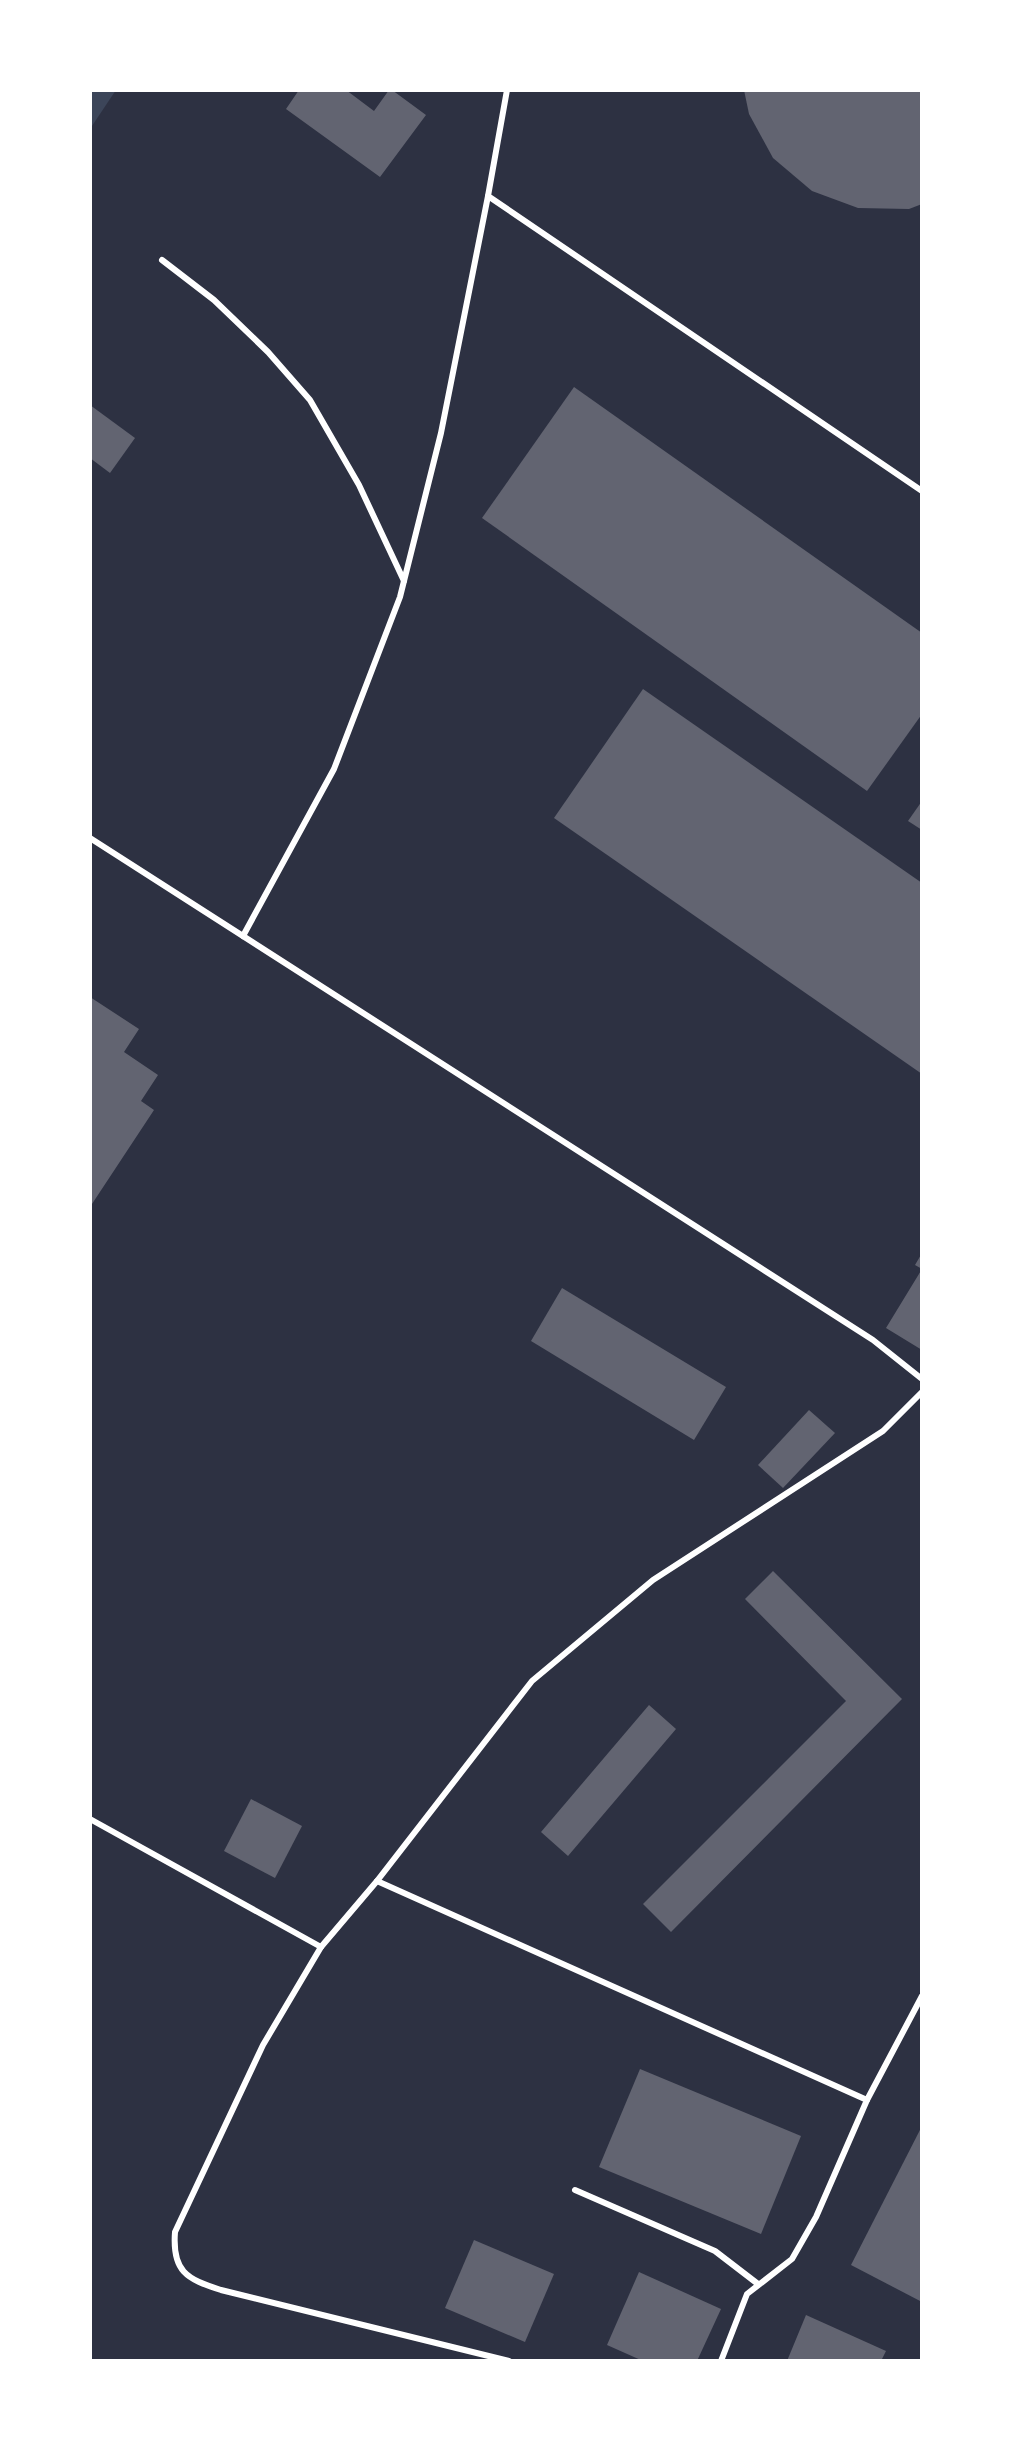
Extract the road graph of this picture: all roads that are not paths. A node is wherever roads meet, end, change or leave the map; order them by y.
1 (507, 90) edge
2 (488, 196) junction
3 (162, 260) dead end
4 (922, 491) edge
5 (404, 581) junction
6 (90, 838) edge
7 (243, 936) junction
8 (922, 1379) edge
9 (922, 1392) edge
10 (90, 1819) edge
11 (377, 1881) junction
12 (321, 1947) junction
13 (922, 1996) edge
14 (867, 2100) junction
15 (575, 2190) dead end
16 (758, 2284) junction
17 (509, 2361) edge
18 (721, 2361) edge

1 - 2 lane
2 - 4 lane
2 - 5 lane
3 - 5 lane
5 - 7 lane
6 - 7 lane
7 - 8 lane
9 - 11 lane
10 - 12 lane
11 - 12 lane
11 - 14 lane
12 - 17 lane
13 - 14 lane
14 - 16 lane
15 - 16 lane
16 - 18 lane

